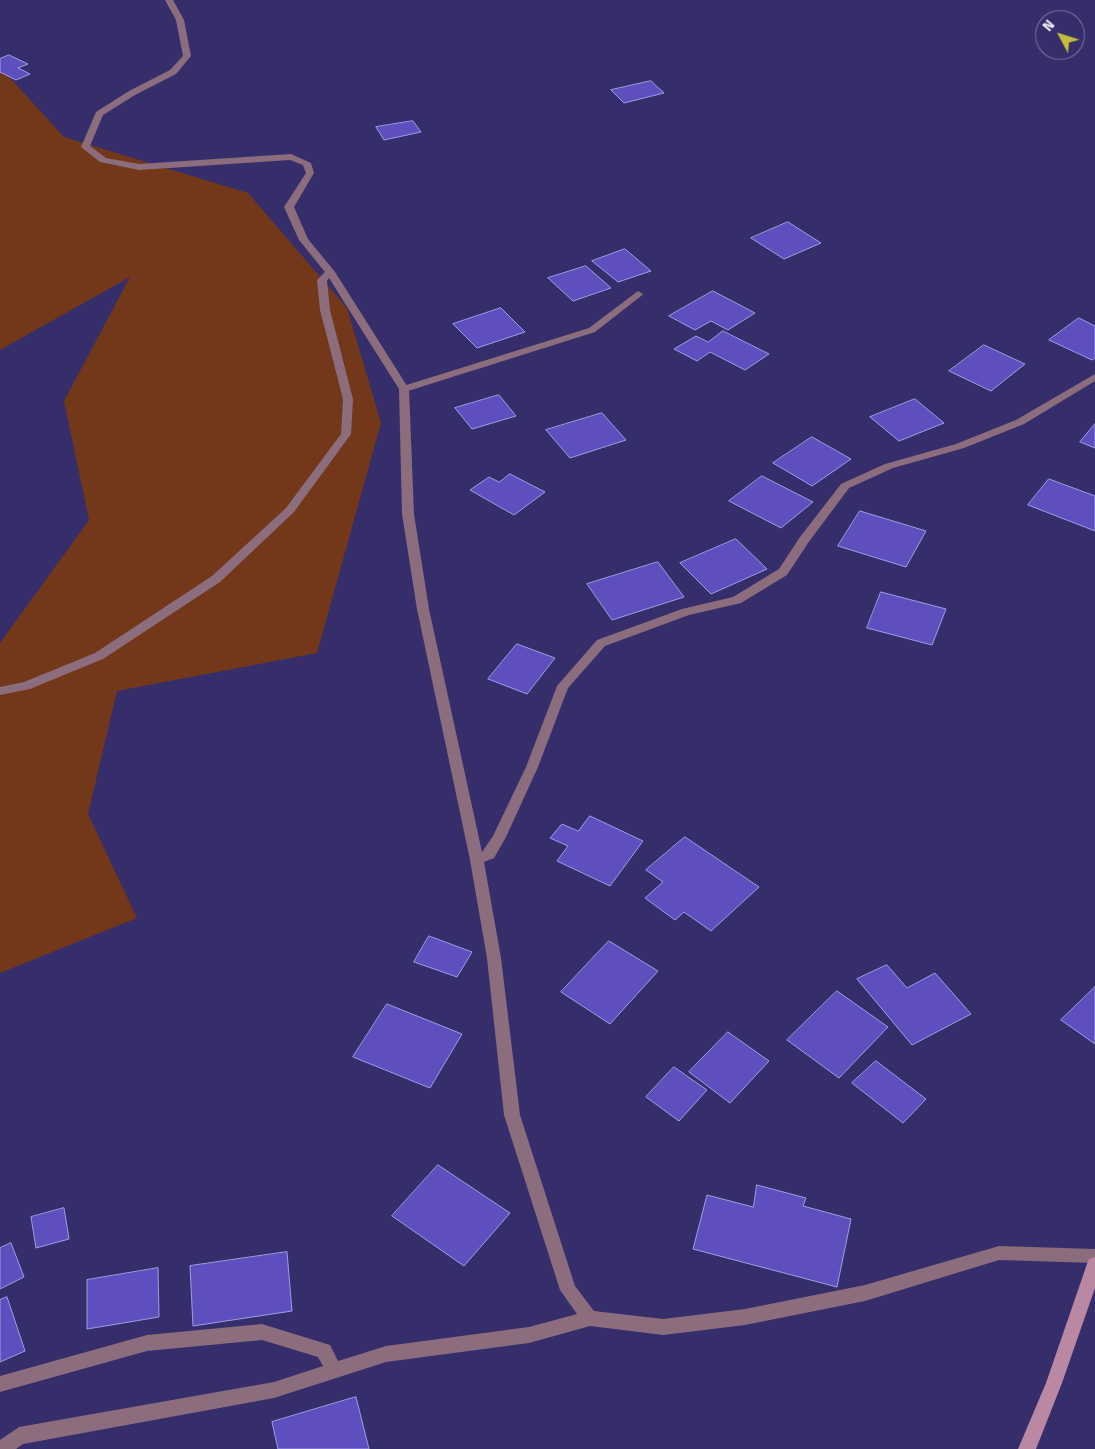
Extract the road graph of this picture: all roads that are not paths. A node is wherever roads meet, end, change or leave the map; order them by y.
1 (169, 0) edge
2 (330, 272) junction
3 (638, 294) dead end
4 (1095, 377) edge
5 (404, 389) junction
6 (0, 691) edge
7 (478, 860) junction
8 (1095, 1256) edge
9 (1095, 1264) edge
10 (590, 1318) junction
11 (334, 1371) junction
12 (0, 1384) edge
13 (2, 1449) edge
14 (1027, 1449) edge

1 - 2 street
2 - 5 street
2 - 6 street
3 - 5 street
4 - 7 street
5 - 7 street
7 - 10 street
8 - 10 street
9 - 14 main road
10 - 11 street
11 - 12 street
11 - 13 street

